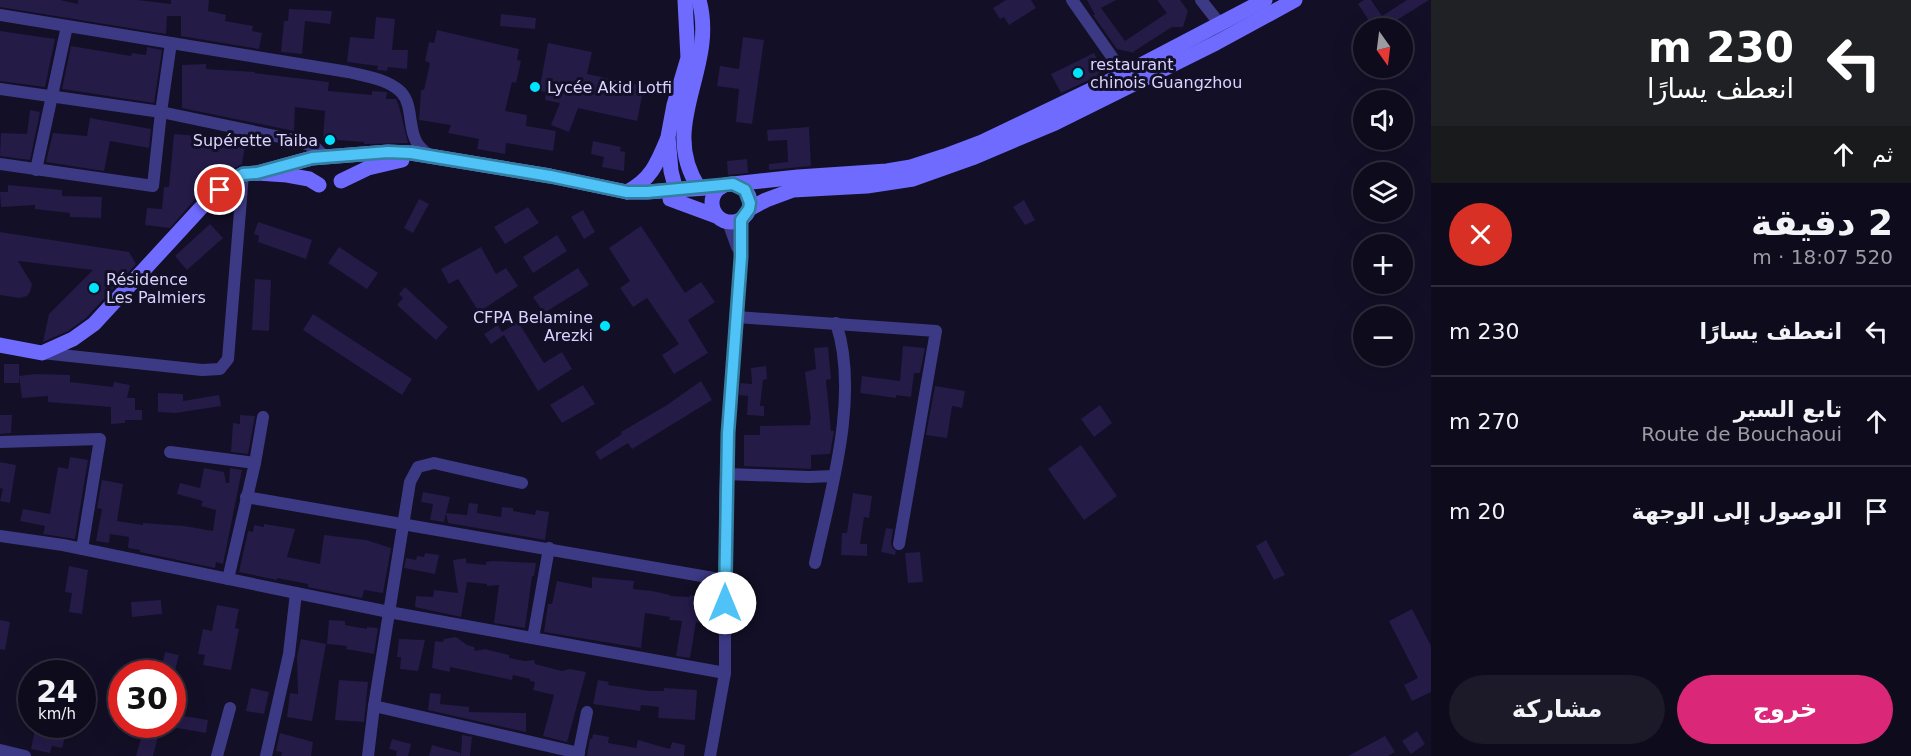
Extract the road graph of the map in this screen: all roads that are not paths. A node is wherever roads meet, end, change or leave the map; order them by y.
1 (685, 0) edge
2 (699, 0) edge
3 (1072, 0) edge
4 (1201, 0) edge
5 (1265, 0) edge
6 (1295, 0) edge
7 (0, 15) edge
8 (1219, 23) junction
9 (67, 26) junction
10 (171, 43) junction
11 (1124, 75) junction
12 (0, 89) edge
13 (52, 97) junction
14 (161, 112) junction
15 (668, 137) junction
16 (326, 158) junction
17 (432, 158) junction
18 (0, 164) edge
19 (36, 170) junction
20 (250, 174) junction
21 (341, 181) junction
22 (319, 185) junction
23 (727, 185) junction
24 (699, 188) junction
25 (627, 192) junction
26 (677, 196) junction
27 (733, 217) junction
28 (737, 317) junction
29 (836, 323) junction
30 (0, 345) edge
31 (42, 353) junction
32 (263, 417) dead end
33 (0, 442) edge
34 (170, 452) dead end
35 (255, 463) junction
36 (726, 474) junction
37 (834, 476) junction
38 (522, 483) dead end
39 (246, 497) junction
40 (402, 525) junction
41 (0, 536) edge
42 (899, 544) dead end
43 (549, 548) junction
44 (82, 549) junction
45 (815, 563) dead end
46 (228, 579) junction
47 (725, 580) junction
48 (296, 593) junction
49 (389, 612) junction
50 (533, 638) junction
51 (725, 673) junction
52 (374, 706) junction
53 (230, 708) dead end
54 (587, 712) dead end
55 (0, 750) edge
56 (578, 754) edge
57 (25, 756) edge
58 (217, 756) edge
59 (266, 756) edge
60 (368, 756) edge
61 (711, 756) edge

1 - 15 main road
2 - 24 main road
3 - 11 street
4 - 8 street
5 - 8 main road
6 - 27 main road
7 - 9 street
8 - 11 main road
9 - 10 street
9 - 13 street
10 - 14 street
10 - 17 street
11 - 23 main road
12 - 13 street
13 - 14 street
13 - 19 street
14 - 16 street
14 - 19 street
15 - 25 main road
15 - 26 main road
16 - 17 main road
16 - 20 main road
16 - 21 main road
16 - 22 main road
17 - 21 main road
17 - 25 main road
18 - 19 street
20 - 22 main road
20 - 31 main road
20 - 31 street
21 - 22 main road
23 - 24 main road
23 - 27 main road
23 - 27 main road
24 - 26 main road
25 - 26 main road
26 - 27 main road
27 - 28 street
28 - 29 street
28 - 36 street
29 - 37 street
29 - 42 street
30 - 31 main road
32 - 35 street
33 - 44 street
34 - 35 street
35 - 39 street
36 - 37 street
36 - 47 street
37 - 45 street
38 - 40 street
39 - 40 street
39 - 46 street
40 - 43 street
40 - 49 street
41 - 44 street
43 - 47 street
43 - 50 street
44 - 46 street
46 - 48 street
47 - 51 street
48 - 49 street
48 - 59 street
49 - 50 street
49 - 52 street
50 - 51 street
51 - 61 street
52 - 56 street
52 - 60 street
53 - 58 street
54 - 56 street
55 - 57 street

